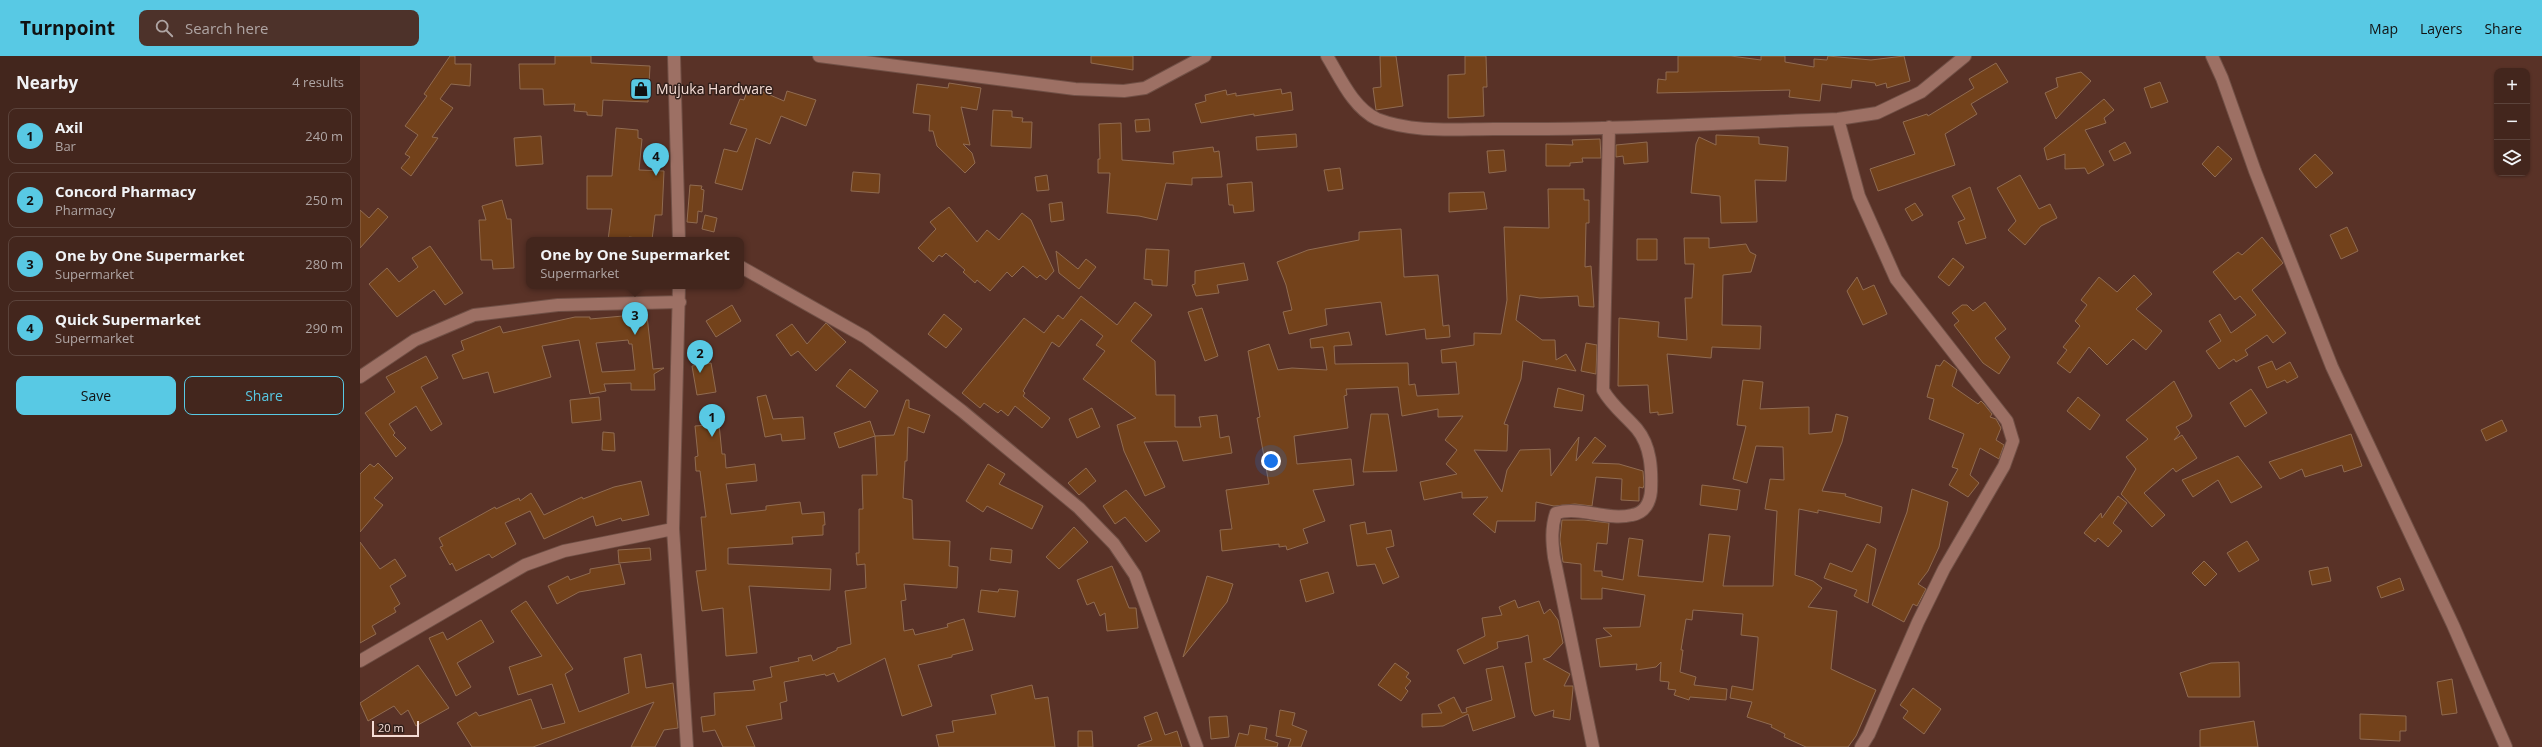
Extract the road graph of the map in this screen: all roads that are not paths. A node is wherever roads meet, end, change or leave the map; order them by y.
1 (674, 56) edge
2 (819, 56) edge
3 (1206, 56) edge
4 (1327, 56) edge
5 (1965, 56) edge
6 (2212, 56) edge
7 (1838, 119) junction
8 (1608, 126) junction
9 (679, 237) edge
10 (744, 269) edge
11 (680, 289) edge
12 (680, 302) junction
13 (360, 377) edge
14 (673, 529) junction
15 (360, 661) edge
16 (687, 747) edge
17 (1197, 747) edge
18 (1593, 747) edge
19 (1861, 747) edge
20 (2506, 747) edge

1 - 9 street
2 - 3 street
4 - 8 street
5 - 7 street
6 - 20 street
7 - 8 street
7 - 19 street
8 - 18 street
10 - 17 street
11 - 12 street
12 - 13 street
12 - 14 street
14 - 15 street
14 - 16 street

